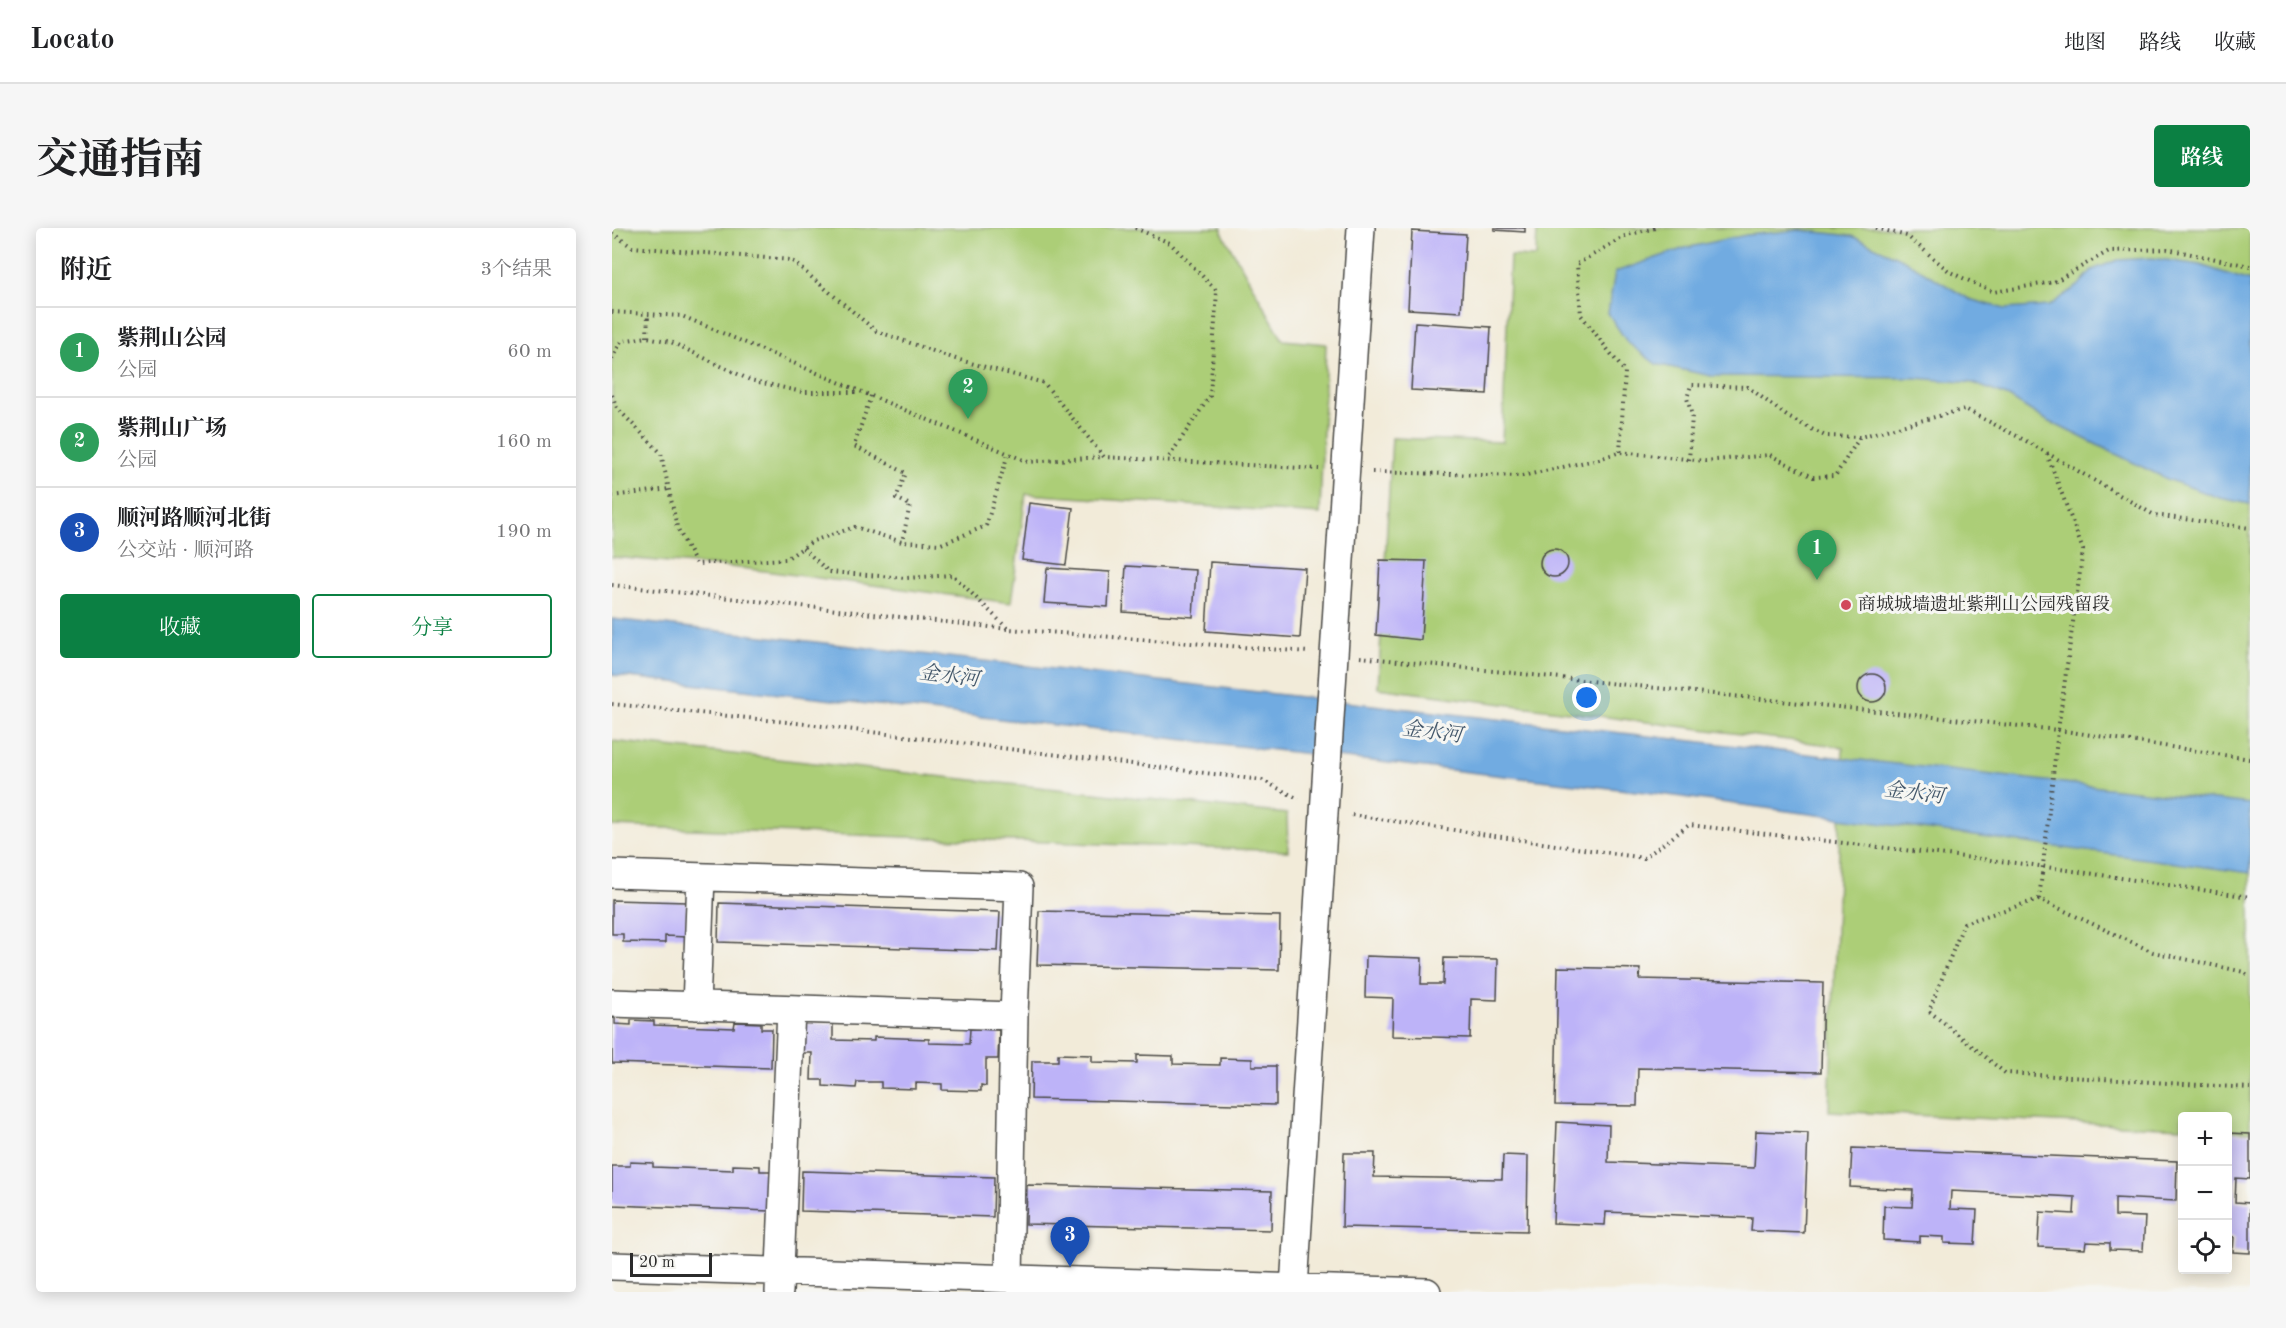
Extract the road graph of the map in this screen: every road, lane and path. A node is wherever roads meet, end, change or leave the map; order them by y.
1 (1135, 228) edge
2 (1361, 228) edge
3 (1655, 228) edge
4 (1876, 228) edge
5 (612, 233) edge
6 (2250, 266) edge
7 (612, 312) edge
8 (648, 314) junction
9 (647, 337) junction
10 (612, 360) edge
11 (861, 392) junction
12 (612, 395) edge
13 (871, 396) junction
14 (1860, 437) junction
15 (1620, 452) junction
16 (2047, 453) junction
17 (1008, 454) junction
18 (1104, 457) junction
19 (1689, 460) junction
20 (1167, 461) junction
21 (1346, 471) junction
22 (669, 489) junction
23 (612, 496) edge
24 (2250, 528) edge
25 (902, 542) junction
26 (803, 548) junction
27 (612, 585) edge
28 (1008, 629) junction
29 (1334, 663) junction
30 (612, 704) edge
31 (2058, 730) junction
32 (2250, 759) edge
33 (1324, 811) junction
34 (612, 874) edge
35 (701, 877) junction
36 (2250, 897) edge
37 (2039, 899) junction
38 (2250, 977) edge
39 (612, 1003) edge
40 (696, 1006) junction
41 (791, 1009) junction
42 (1014, 1016) junction
43 (2250, 1088) edge
44 (612, 1266) edge
45 (1009, 1278) junction
46 (780, 1282) edge
47 (1294, 1288) junction
48 (1412, 1292) edge

1 - 20 path
2 - 21 street
3 - 15 path
4 - 6 path
5 - 18 path
7 - 8 path
8 - 9 path
8 - 11 path
9 - 10 path
9 - 11 path
11 - 13 path
12 - 22 path
13 - 17 path
13 - 25 path
14 - 16 path
14 - 19 path
14 - 19 path
15 - 19 path
15 - 21 path
16 - 24 path
16 - 31 path
17 - 18 path
17 - 25 path
18 - 20 path
20 - 21 path
21 - 29 street
22 - 23 path
22 - 26 path
25 - 26 path
26 - 28 path
27 - 28 path
28 - 29 path
29 - 31 path
29 - 33 street
30 - 33 path
31 - 32 path
31 - 37 path, bridge
33 - 36 path
33 - 47 street
34 - 35 street
35 - 40 street
35 - 42 street
37 - 38 path
37 - 43 path
39 - 40 street
40 - 41 street
41 - 42 street
41 - 46 street
42 - 45 street
44 - 46 street
45 - 46 street
45 - 47 street
47 - 48 street

